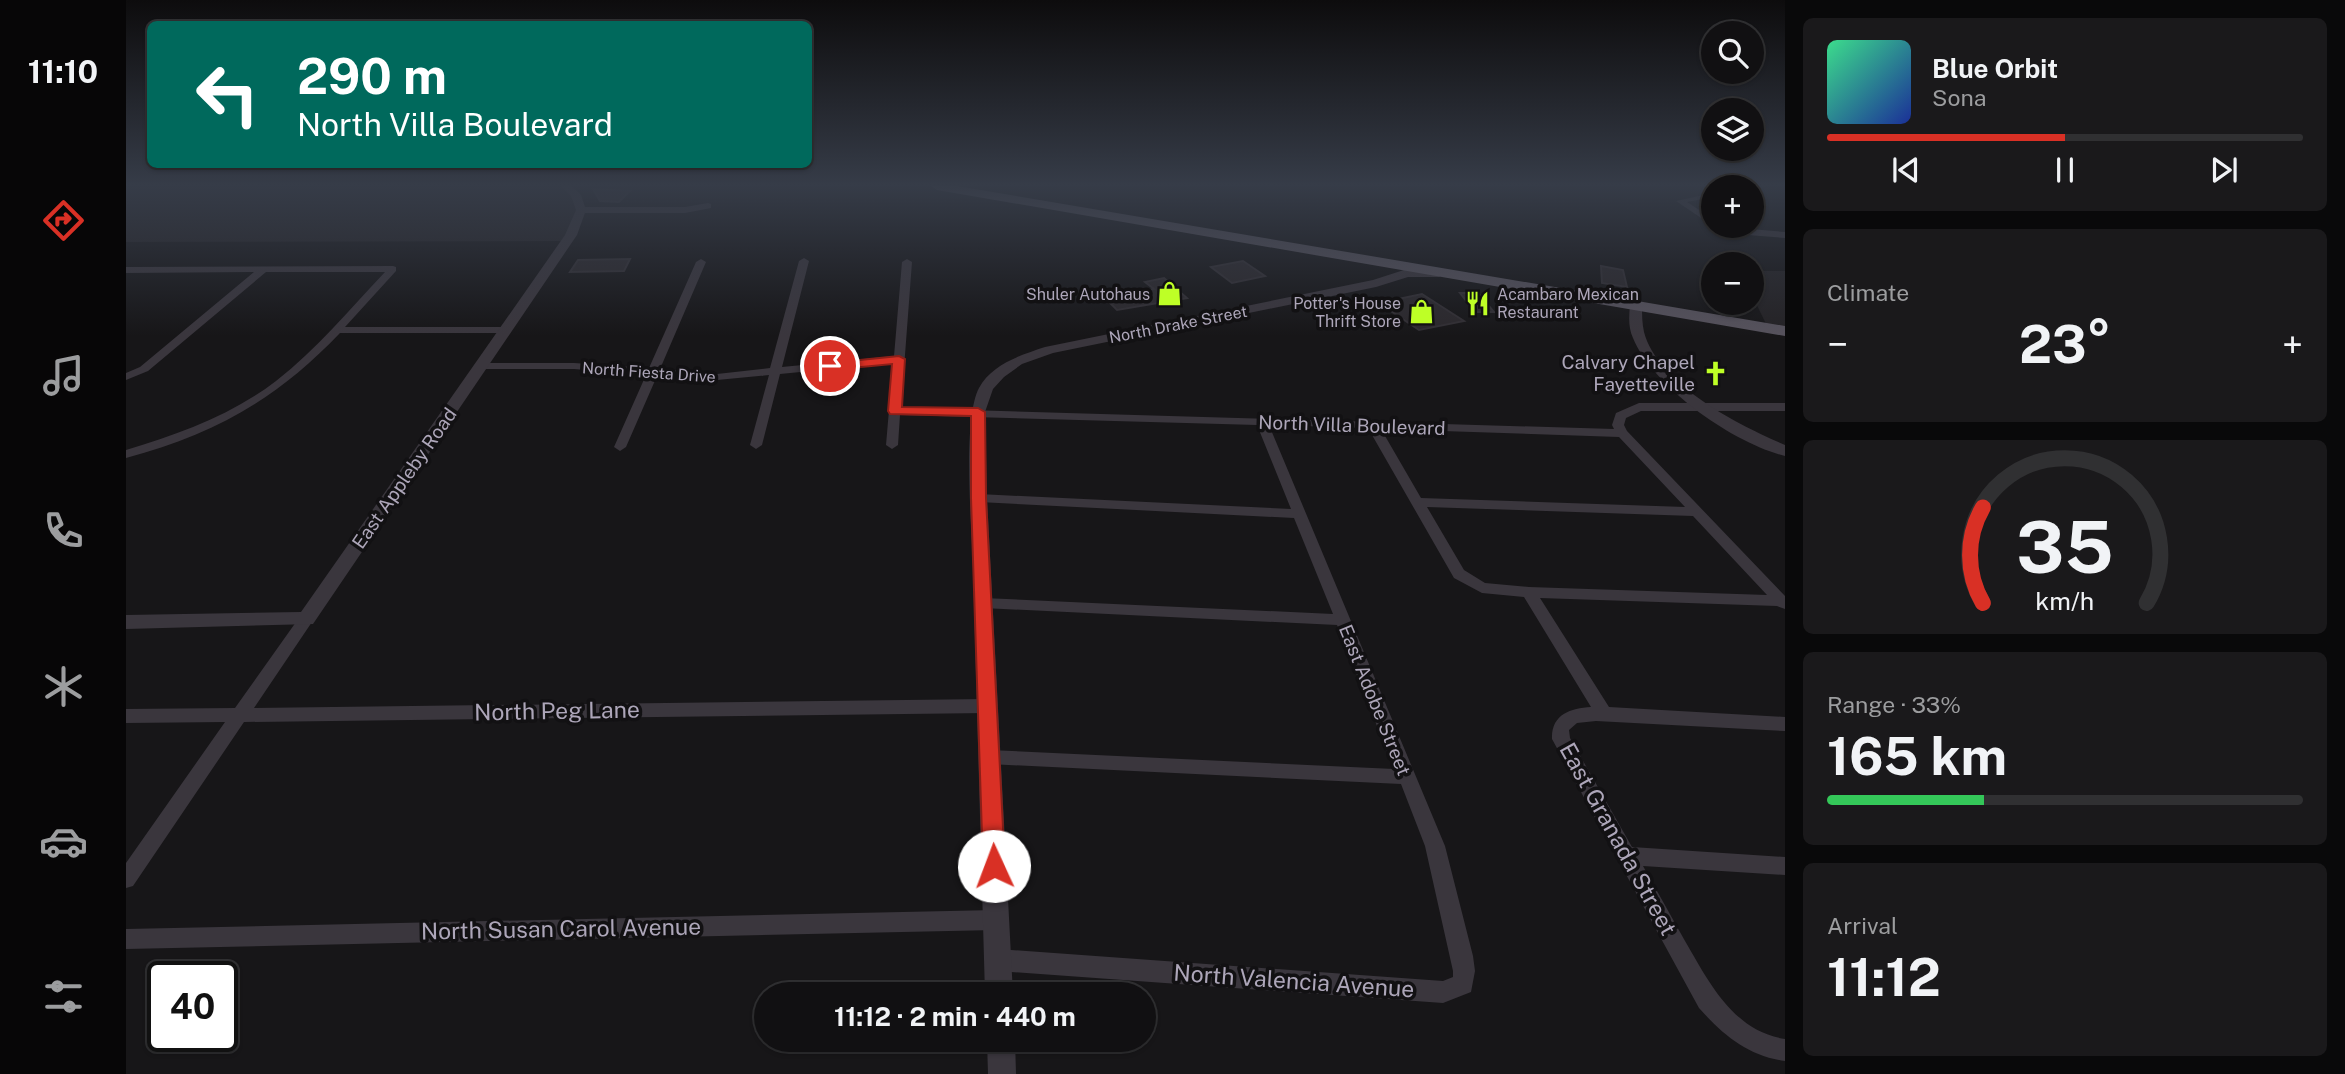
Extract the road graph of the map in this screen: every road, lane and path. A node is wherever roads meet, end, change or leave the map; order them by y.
1 (569, 236) edge
2 (1237, 236) edge
3 (804, 261) dead end
4 (701, 262) dead end
5 (907, 262) dead end
6 (1392, 263) junction
7 (263, 270) junction
8 (126, 271) edge
9 (1451, 273) junction
10 (1387, 279) junction
11 (1636, 305) junction
12 (335, 330) junction
13 (507, 330) junction
14 (1785, 331) edge
15 (899, 359) junction
16 (482, 366) junction
17 (775, 372) junction
18 (652, 373) junction
19 (126, 377) edge
20 (1703, 406) junction
21 (1785, 407) edge
22 (895, 411) junction
23 (978, 412) junction
24 (1262, 422) junction
25 (1373, 426) junction
26 (1622, 433) junction
27 (892, 445) dead end
28 (756, 446) dead end
29 (620, 447) dead end
30 (1785, 451) edge
31 (126, 454) edge
32 (979, 498) junction
33 (1418, 502) junction
34 (1697, 512) junction
35 (1300, 514) junction
36 (1528, 592) junction
37 (983, 603) junction
38 (1783, 603) edge
39 (306, 619) junction
40 (1343, 620) junction
41 (126, 622) edge
42 (987, 706) junction
43 (1604, 714) junction
44 (240, 715) junction
45 (126, 716) edge
46 (1785, 724) edge
47 (989, 757) junction
48 (1407, 777) junction
49 (1627, 856) junction
50 (1785, 866) edge
51 (126, 879) edge
52 (996, 920) junction
53 (126, 939) edge
54 (997, 960) junction
55 (998, 982) edge
56 (1463, 984) joint
57 (1785, 1050) edge
58 (1001, 1052) edge
59 (1002, 1074) edge

1 - 13 street, East Appleby Road
2 - 6 main road
3 - 17 street
4 - 18 street
5 - 15 street
6 - 9 main road
6 - 10 street
7 - 8 street
7 - 12 street
7 - 19 street
9 - 10 street, North Drake Street
9 - 11 main road
10 - 23 street, North Drake Street
11 - 14 main road
11 - 20 street
12 - 13 street
12 - 31 street
13 - 16 street, East Appleby Road
15 - 17 street, North Fiesta Drive
15 - 22 street
16 - 18 street, North Fiesta Drive
16 - 39 street, East Appleby Road
17 - 18 street, North Fiesta Drive
17 - 28 street
18 - 29 street
20 - 21 street
20 - 26 street
20 - 30 street
22 - 23 street, North Villa Boulevard
22 - 27 street
23 - 24 street, North Villa Boulevard
23 - 32 street
24 - 25 street, North Villa Boulevard
24 - 35 street, East Adobe Street
25 - 26 street, North Villa Boulevard
25 - 33 street
26 - 34 street
32 - 35 street
32 - 37 street
33 - 34 street
33 - 36 street
34 - 38 street
35 - 40 street, East Adobe Street
36 - 38 street
36 - 43 street
37 - 40 street
37 - 42 street
39 - 41 street
39 - 44 street
40 - 48 street, East Adobe Street
42 - 44 street, North Peg Lane
42 - 47 street
43 - 46 street
43 - 49 street, East Granada Street
44 - 45 street, North Peg Lane
44 - 51 street
47 - 48 street
47 - 52 street
48 - 56 street, East Adobe Street
49 - 50 street
49 - 57 street, East Granada Street
52 - 53 street, North Susan Carol Avenue
52 - 54 street
54 - 55 street
54 - 56 street, North Valencia Avenue
58 - 59 street

